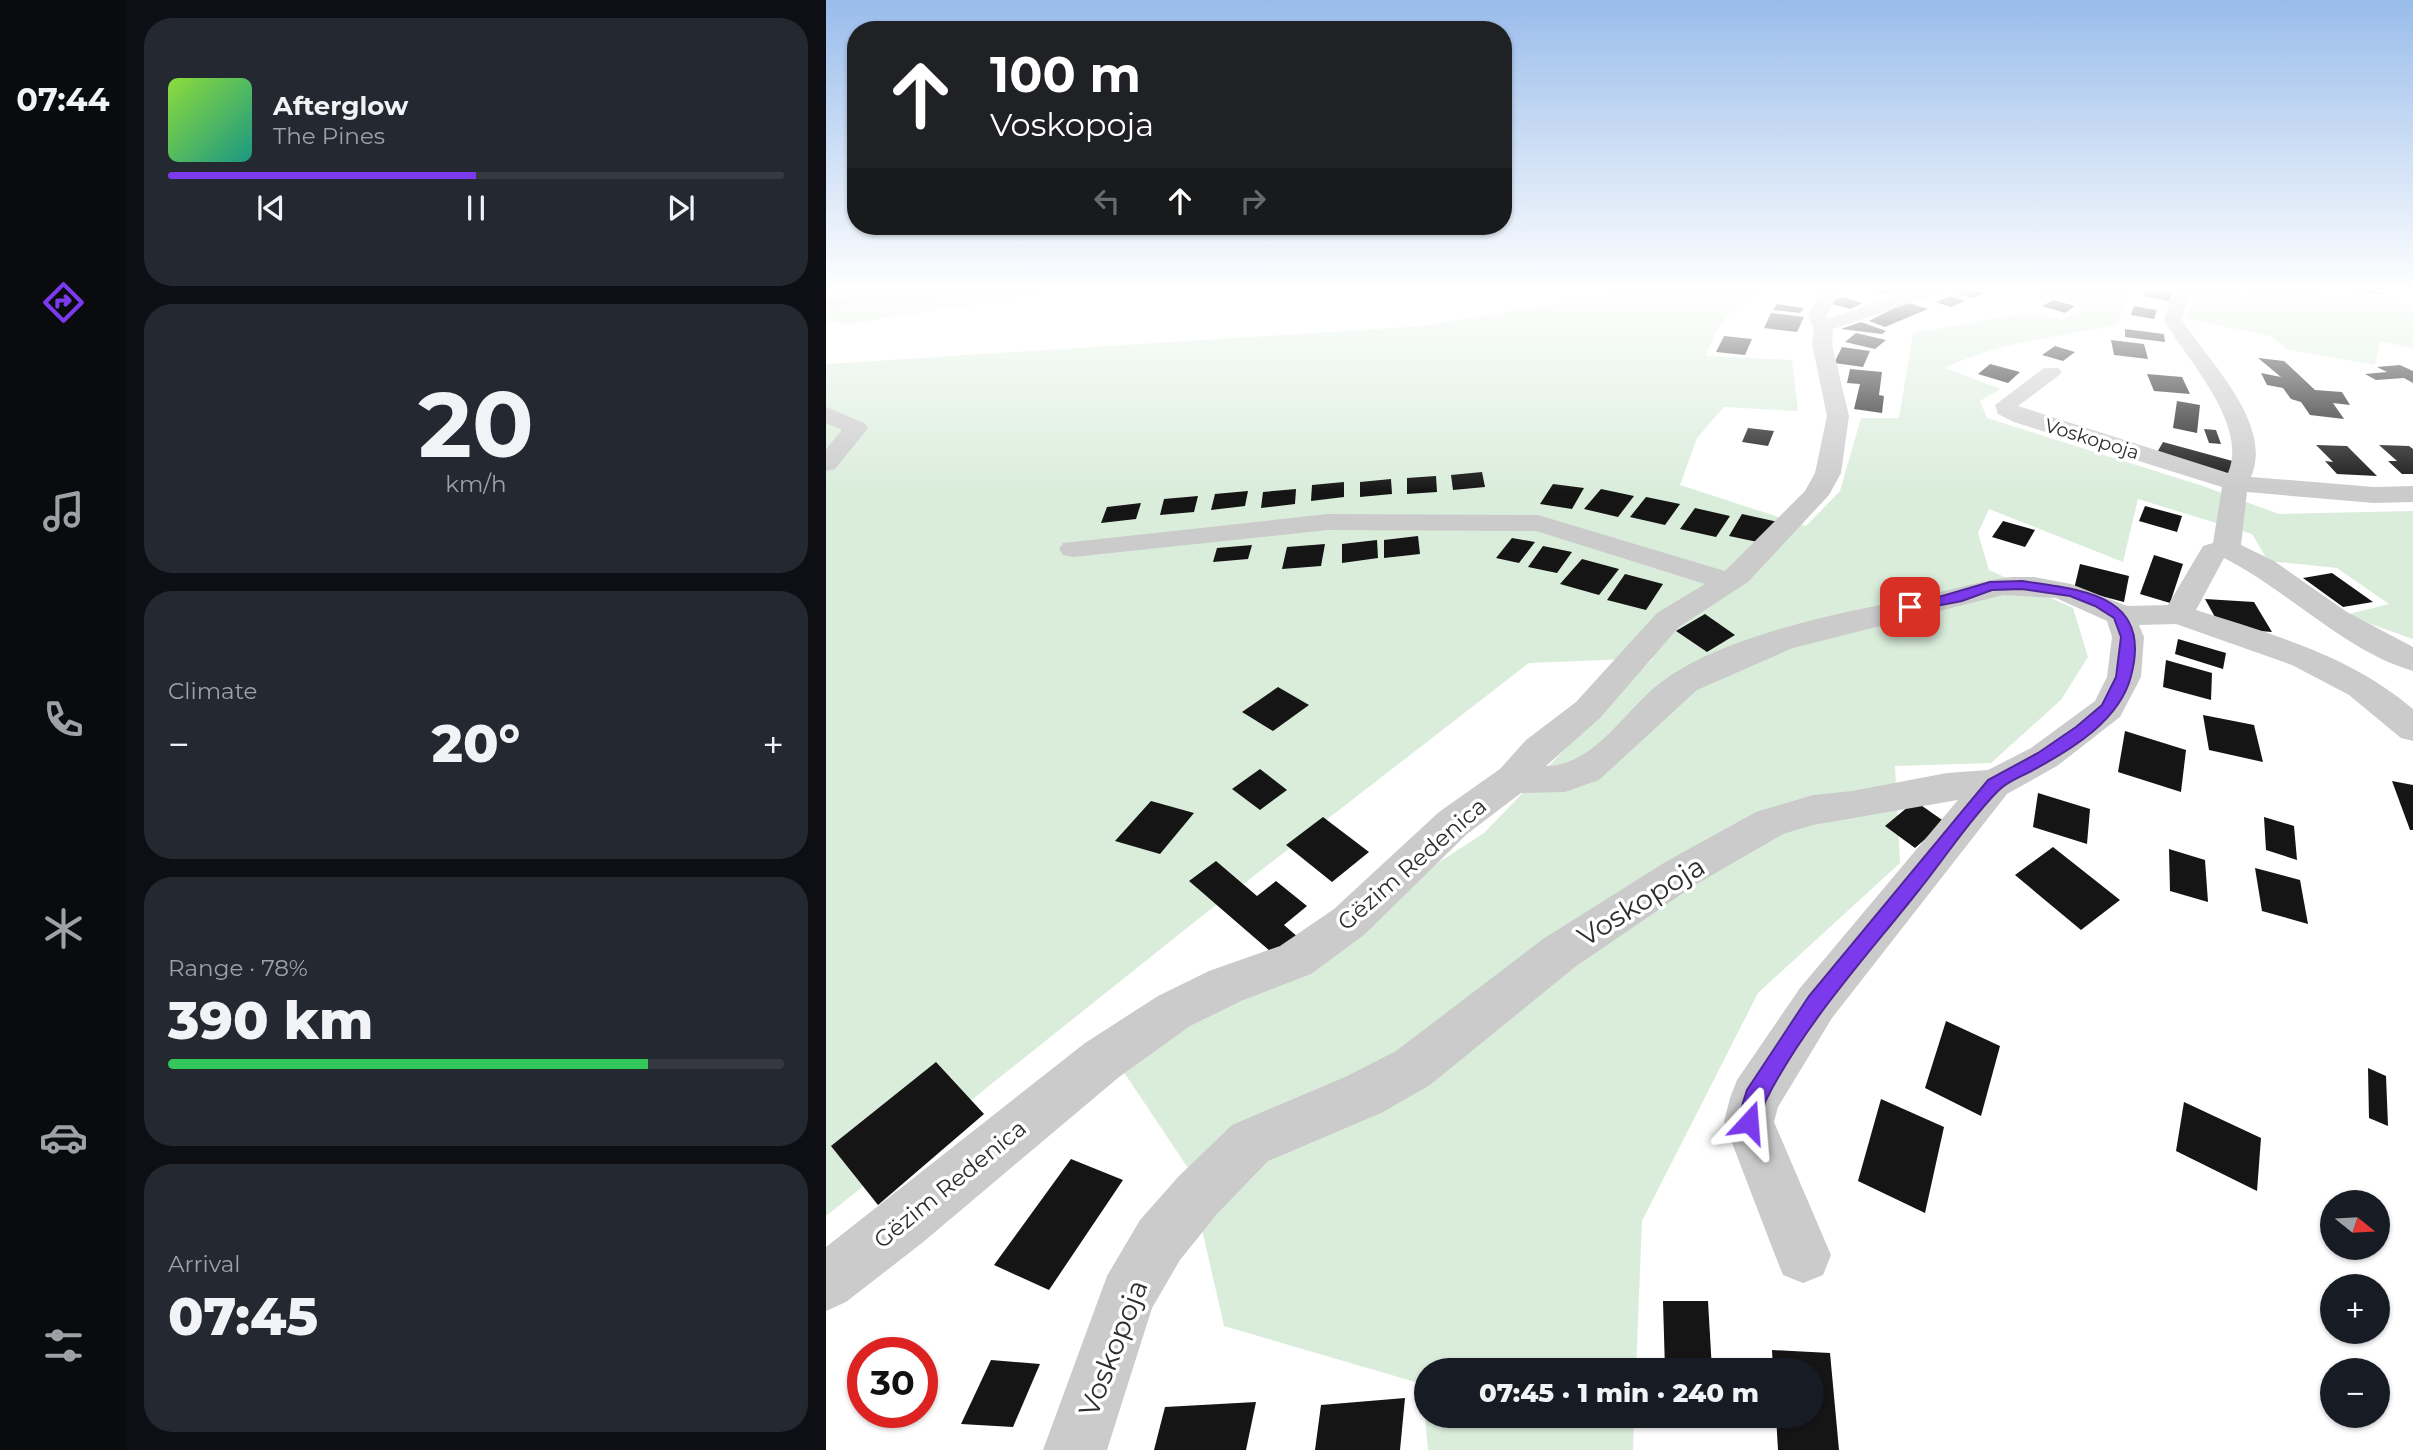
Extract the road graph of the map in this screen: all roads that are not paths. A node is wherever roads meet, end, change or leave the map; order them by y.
1 (1825, 357) edge
2 (2198, 357) edge
3 (2051, 372) dead end
4 (826, 414) edge
5 (826, 464) edge
6 (2236, 483) junction
7 (2413, 494) edge
8 (2227, 549) junction
9 (1073, 550) dead end
10 (1730, 582) junction
11 (2178, 614) junction
12 (2121, 616) junction
13 (2413, 660) edge
14 (2413, 729) edge
15 (1513, 779) junction
16 (1994, 784) junction
17 (1802, 1255) dead end
18 (826, 1282) edge
19 (1081, 1446) edge

1 - 10 street, Gëzim Redenica
2 - 6 street
3 - 6 street, Voskopoja
4 - 5 street
6 - 7 street
6 - 8 street
8 - 11 street
8 - 13 street
9 - 10 street
10 - 15 street, Gëzim Redenica
11 - 12 street
11 - 14 street
12 - 15 street
12 - 16 street, Voskopoja
15 - 18 street, Gëzim Redenica
16 - 17 street
16 - 19 street, Voskopoja

